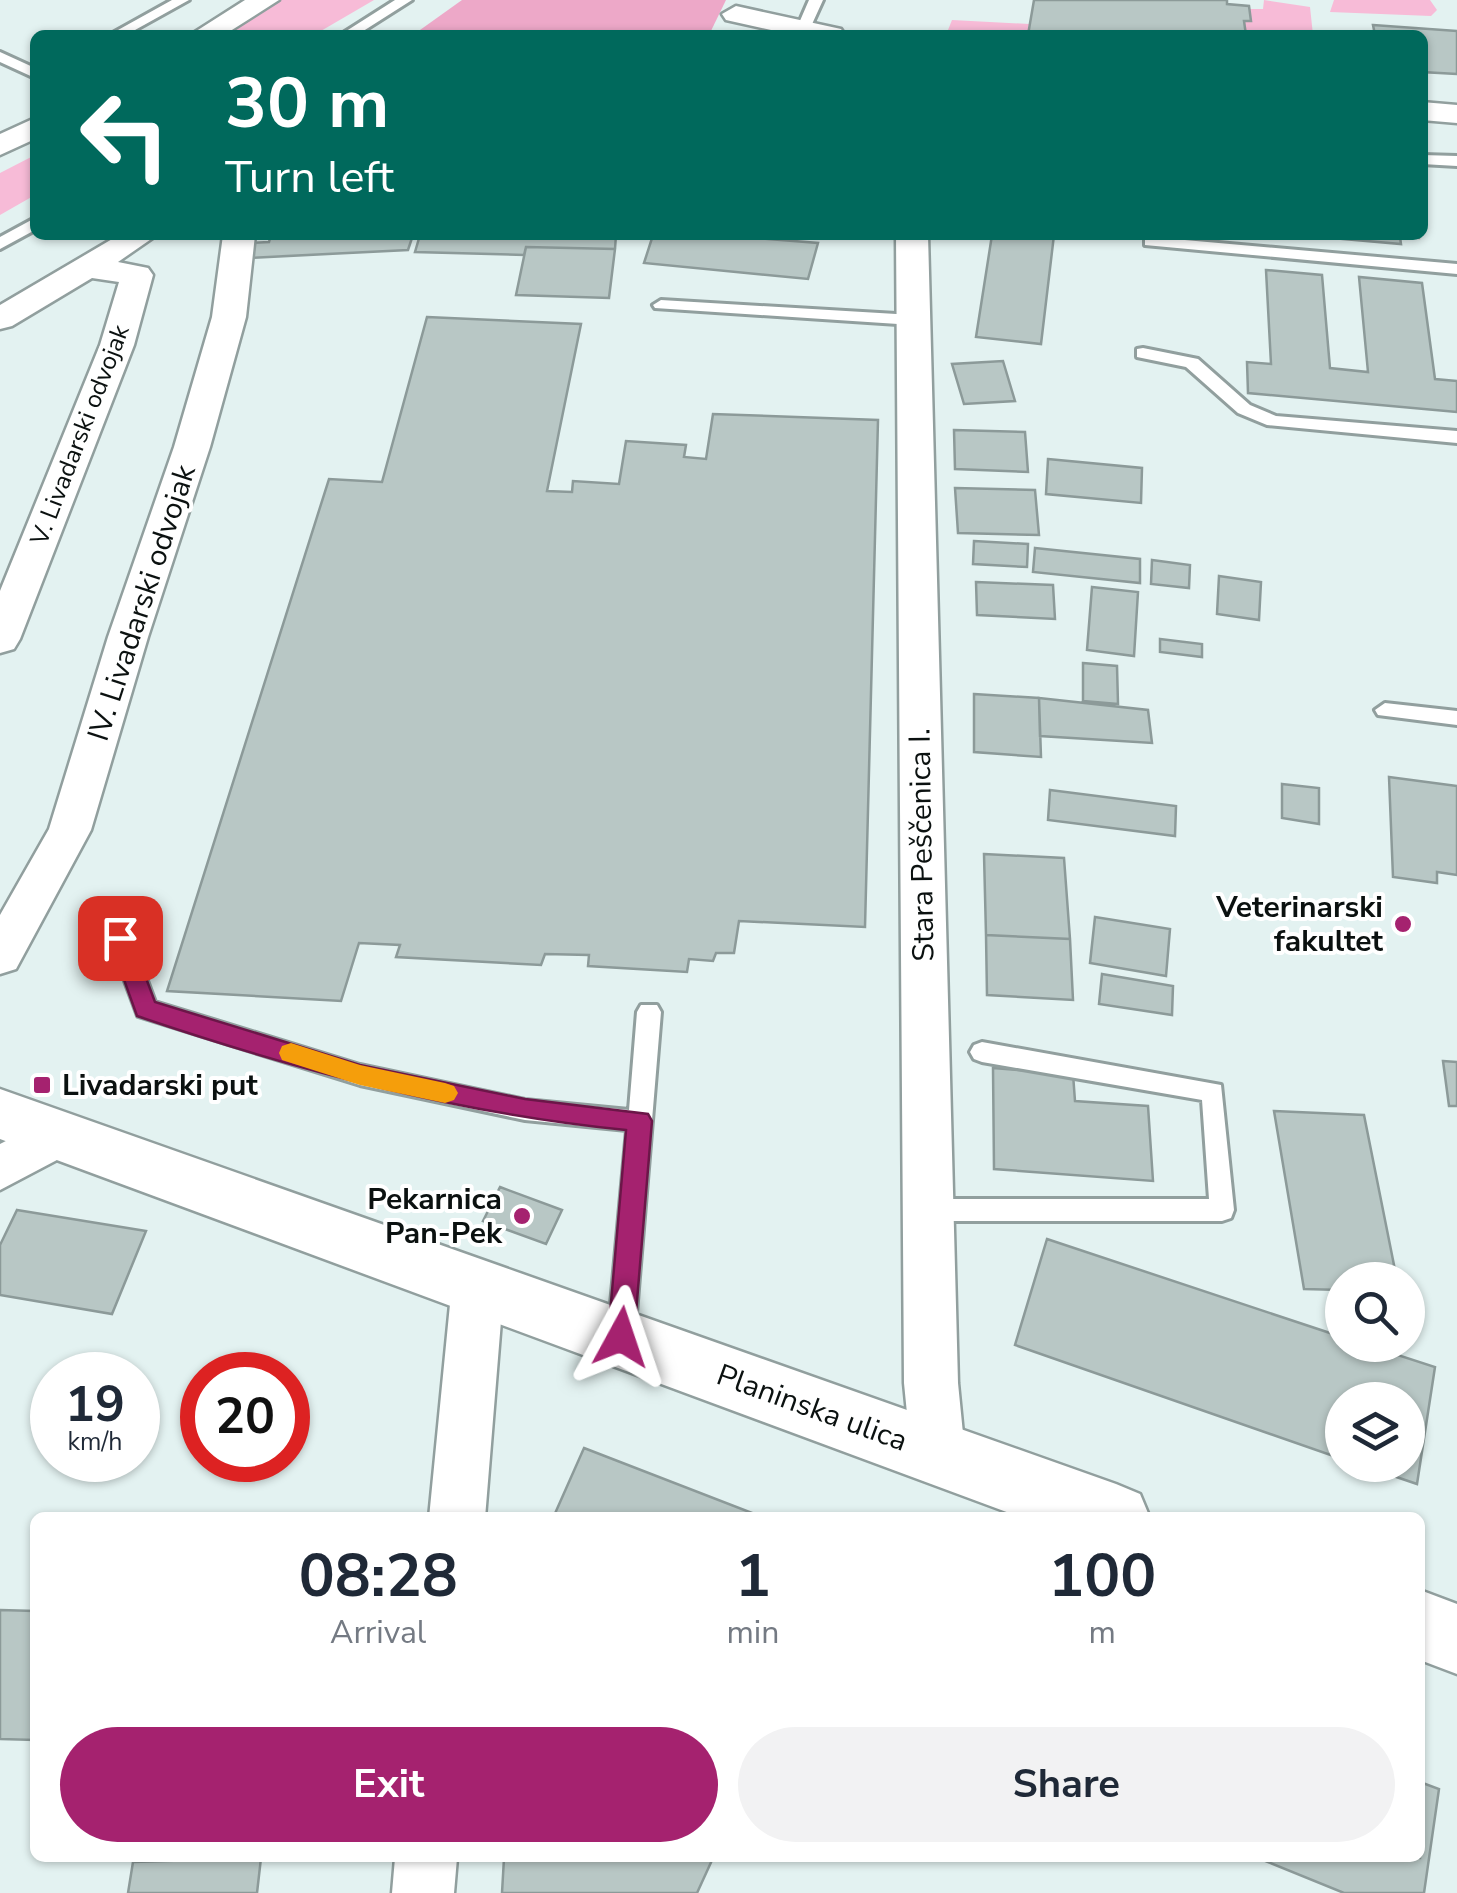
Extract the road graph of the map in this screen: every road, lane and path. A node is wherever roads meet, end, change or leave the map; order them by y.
1 (182, 0) edge
2 (265, 0) edge
3 (406, 0) edge
4 (815, 0) edge
5 (736, 14) dead end
6 (125, 30) edge
7 (213, 30) edge
8 (355, 30) edge
9 (808, 30) edge
10 (817, 30) edge
11 (0, 56) edge
12 (30, 71) edge
13 (1428, 112) edge
14 (1457, 114) edge
15 (30, 130) edge
16 (0, 146) edge
17 (1428, 160) edge
18 (1457, 162) edge
19 (30, 226) edge
20 (133, 240) edge
21 (238, 240) edge
22 (912, 240) edge
23 (1185, 240) edge
24 (1150, 242) dead end
25 (0, 244) edge
26 (90, 268) junction
27 (1457, 269) edge
28 (661, 306) dead end
29 (0, 319) edge
30 (913, 320) junction
31 (1143, 354) dead end
32 (1457, 437) edge
33 (0, 639) edge
34 (1385, 710) dead end
35 (1457, 718) edge
36 (120, 938) dead end
37 (0, 956) edge
38 (649, 1012) dead end
39 (982, 1052) dead end
40 (0, 1114) edge
41 (640, 1121) junction
42 (58, 1136) junction
43 (0, 1169) edge
44 (928, 1210) junction
45 (478, 1284) junction
46 (621, 1337) junction
47 (938, 1454) junction
48 (458, 1512) edge
49 (1099, 1512) edge
50 (1425, 1628) edge
51 (1457, 1638) edge
52 (426, 1862) edge
53 (423, 1893) edge

1 - 6 lane
2 - 7 street
3 - 8 lane
4 - 10 lane
5 - 9 street
11 - 12 lane
13 - 14 street
15 - 16 street
17 - 18 lane
19 - 25 lane
20 - 26 street
21 - 37 street, IV. Livadarski odvojak
22 - 30 street, Stara Peščenica I.
23 - 24 lane
23 - 27 lane
26 - 29 street
26 - 33 street, V. Livadarski odvojak
28 - 30 lane
30 - 44 street, Stara Peščenica I.
31 - 32 lane
34 - 35 lane
36 - 41 lane
38 - 41 lane
39 - 44 lane
40 - 42 street, Planinska ulica
41 - 46 lane
42 - 43 street
42 - 45 street, Planinska ulica
44 - 47 street, Stara Peščenica I.
45 - 46 street, Planinska ulica
45 - 48 street
46 - 47 street, Planinska ulica
47 - 49 street, Planinska ulica
50 - 51 street
52 - 53 street

